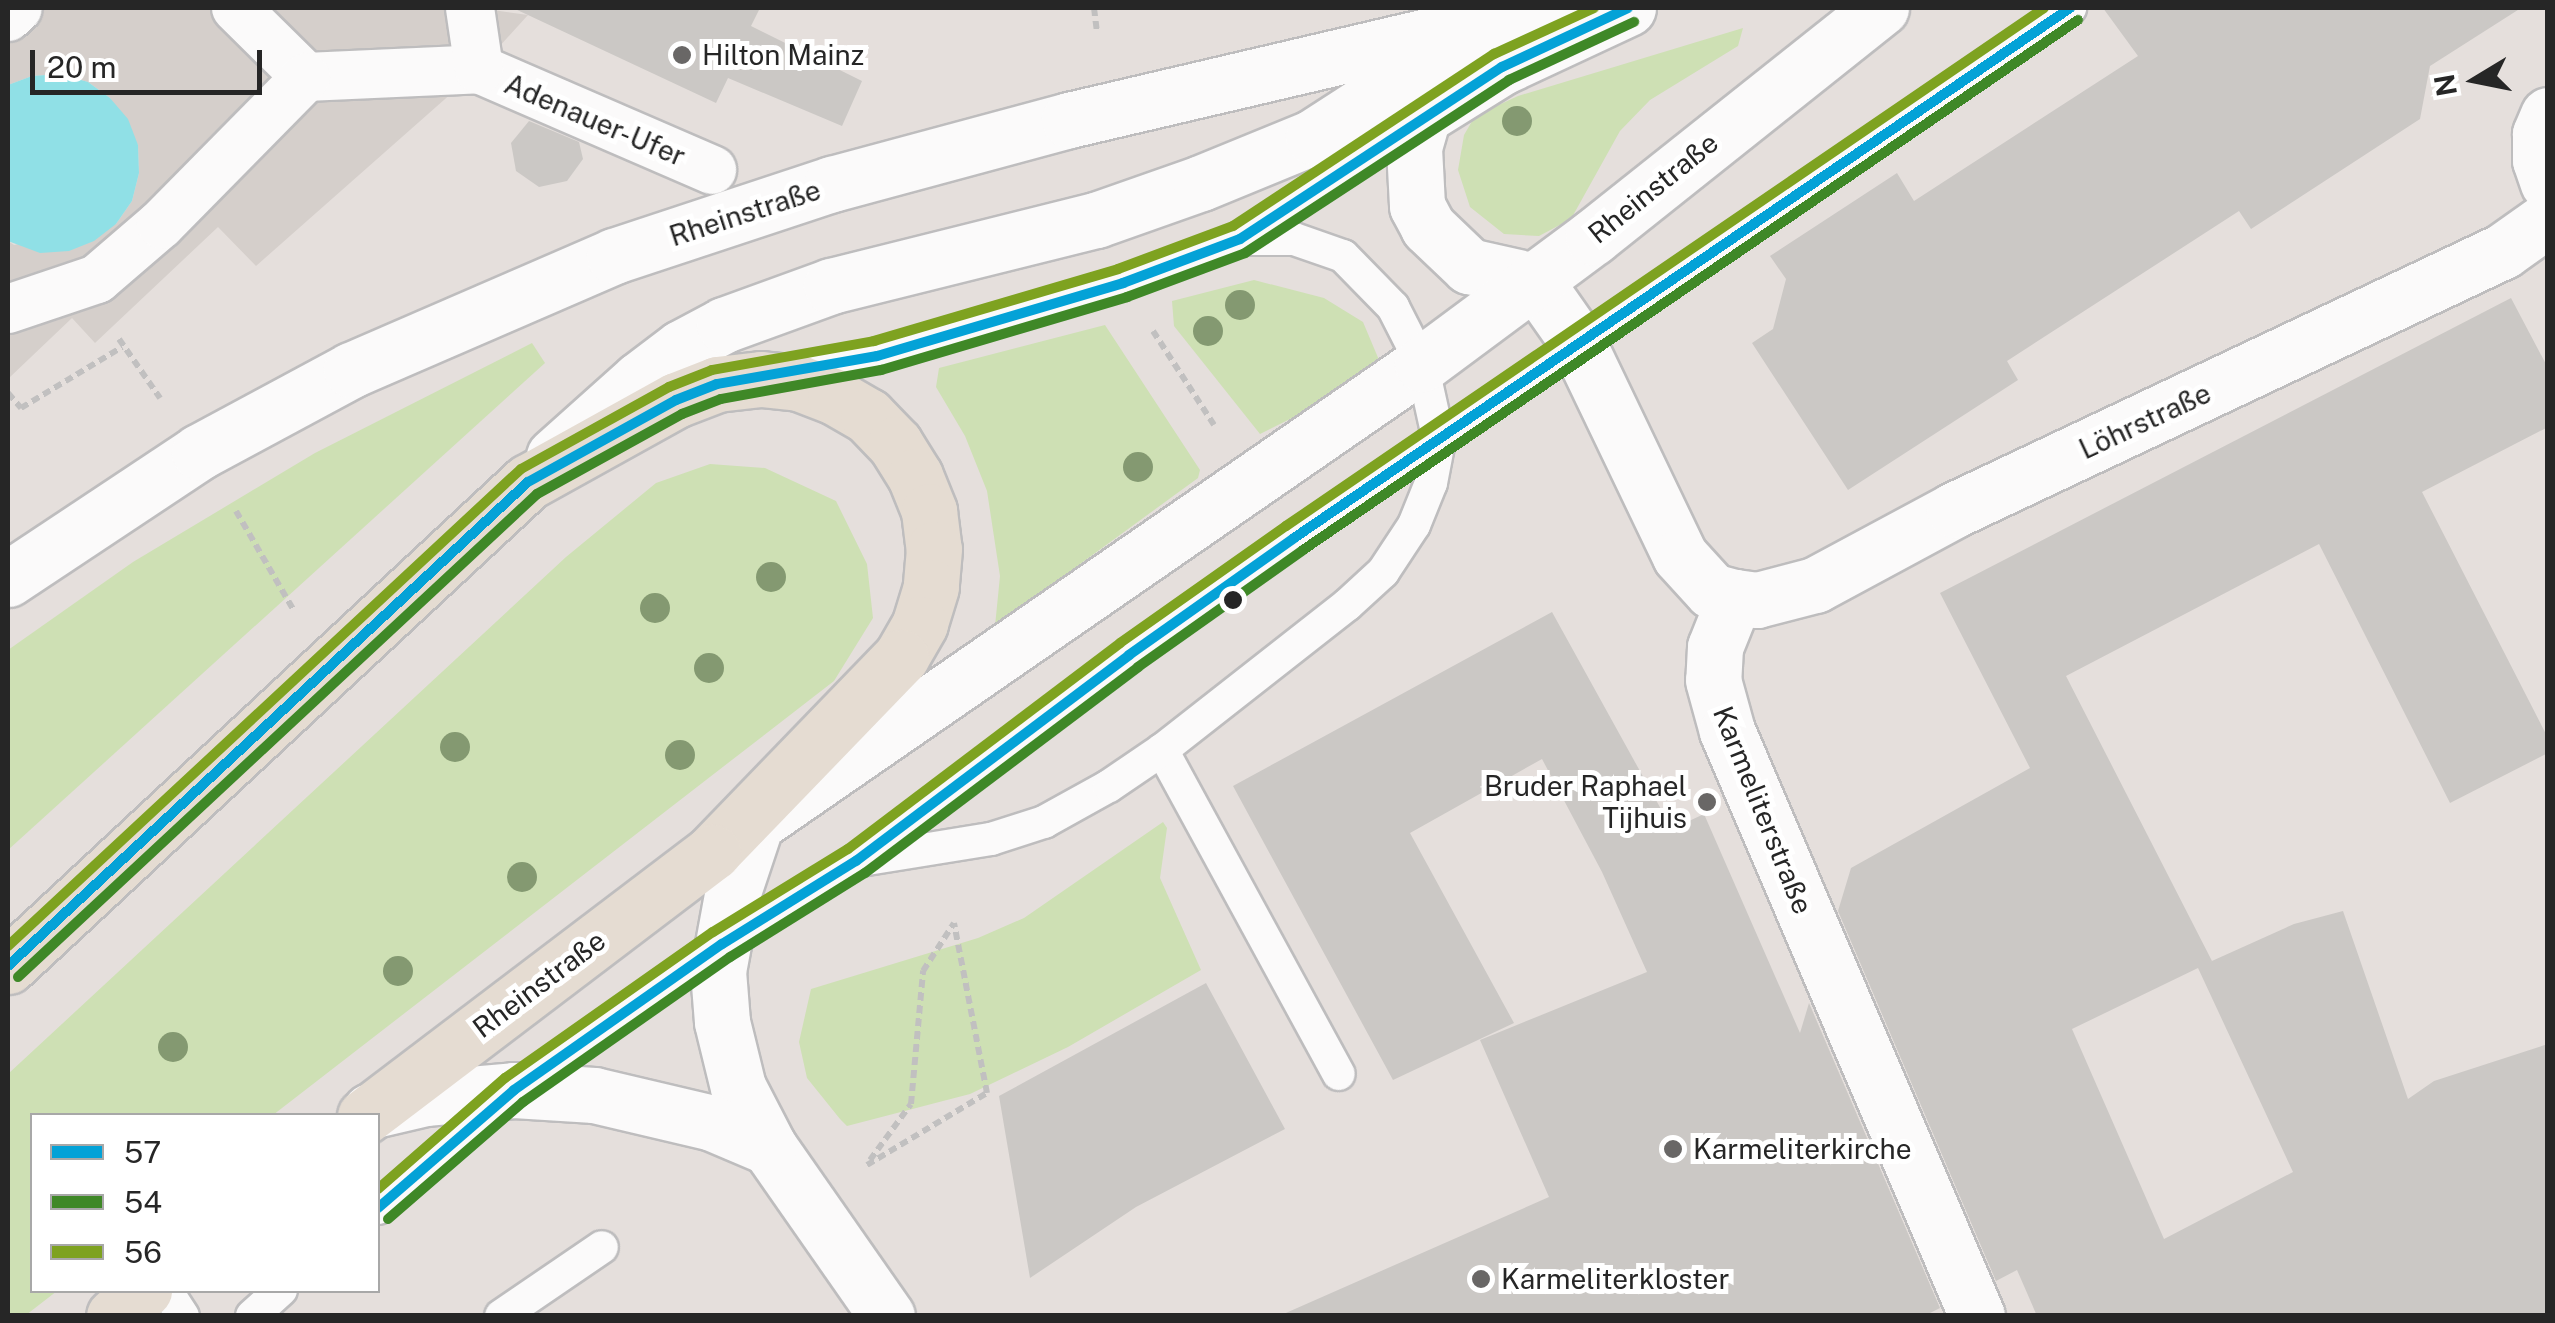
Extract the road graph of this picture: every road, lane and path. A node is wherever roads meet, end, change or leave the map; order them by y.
1 (18, 8) edge
2 (236, 8) edge
3 (470, 8) edge
4 (1094, 8) edge
5 (1546, 8) edge
6 (1628, 8) edge
7 (1881, 8) edge
8 (2070, 8) edge
9 (8, 16) edge
10 (1487, 24) junction
11 (1097, 32) dead end
12 (479, 69) junction
13 (306, 77) junction
14 (2548, 115) edge
15 (1423, 116) junction
16 (712, 170) dead end
17 (2548, 183) edge
18 (2548, 219) edge
19 (1240, 238) junction
20 (1534, 281) junction
21 (8, 309) edge
22 (1146, 320) dead end
23 (1577, 341) junction
24 (1422, 364) junction
25 (761, 379) junction
26 (8, 392) edge
27 (171, 413) dead end
28 (1217, 430) dead end
29 (1439, 441) junction
30 (528, 482) junction
31 (233, 506) dead end
32 (8, 580) edge
33 (1735, 598) junction
34 (301, 623) dead end
35 (1162, 750) junction
36 (734, 838) junction
37 (856, 861) junction
38 (722, 944) junction
39 (8, 966) edge
40 (1339, 1074) dead end
41 (514, 1090) junction
42 (367, 1113) edge
43 (769, 1147) junction
44 (867, 1165) joint
45 (380, 1206) edge
46 (602, 1247) dead end
47 (141, 1293) edge
48 (168, 1293) edge
49 (278, 1293) edge
50 (114, 1316) edge
51 (183, 1316) edge
52 (252, 1316) edge
53 (501, 1316) edge
54 (887, 1316) edge
55 (1977, 1316) edge

1 - 9 street
2 - 13 street
3 - 12 street, Adenauer-Ufer
4 - 11 path
5 - 10 main road, Rheinstraße
6 - 15 main road, Rheinstraße
7 - 20 main road, Rheinstraße
8 - 23 lane, Rheinstraße
10 - 30 main road
10 - 32 main road, Rheinstraße
12 - 13 street, Adenauer-Ufer
12 - 16 street, Adenauer-Ufer
13 - 21 street
14 - 17 main road
15 - 19 lane, Rheinstraße
15 - 20 main road
18 - 33 main road, Löhrstraße
19 - 24 lane, Rheinstraße
19 - 25 lane, Rheinstraße
20 - 23 main road
20 - 24 main road, Rheinstraße
22 - 28 path
23 - 29 lane, Rheinstraße
23 - 33 main road
24 - 29 lane, Rheinstraße
24 - 36 main road, Rheinstraße
25 - 30 main road, Rheinstraße
25 - 36 main road, Rheinstraße
26 - 27 path
29 - 35 lane, Rheinstraße
29 - 37 lane, Rheinstraße
30 - 39 main road, Rheinstraße
31 - 34 path
33 - 55 main road, Karmeliterstraße
35 - 37 lane, Rheinstraße
35 - 40 lane
36 - 38 main road
36 - 42 main road, Rheinstraße
37 - 38 lane, Rheinstraße
38 - 41 lane, Rheinstraße
38 - 43 main road
41 - 42 main road
41 - 43 main road
41 - 45 lane, Rheinstraße
43 - 54 main road
44 - 44 path
46 - 53 lane
47 - 50 main road
48 - 51 lane
49 - 52 lane

